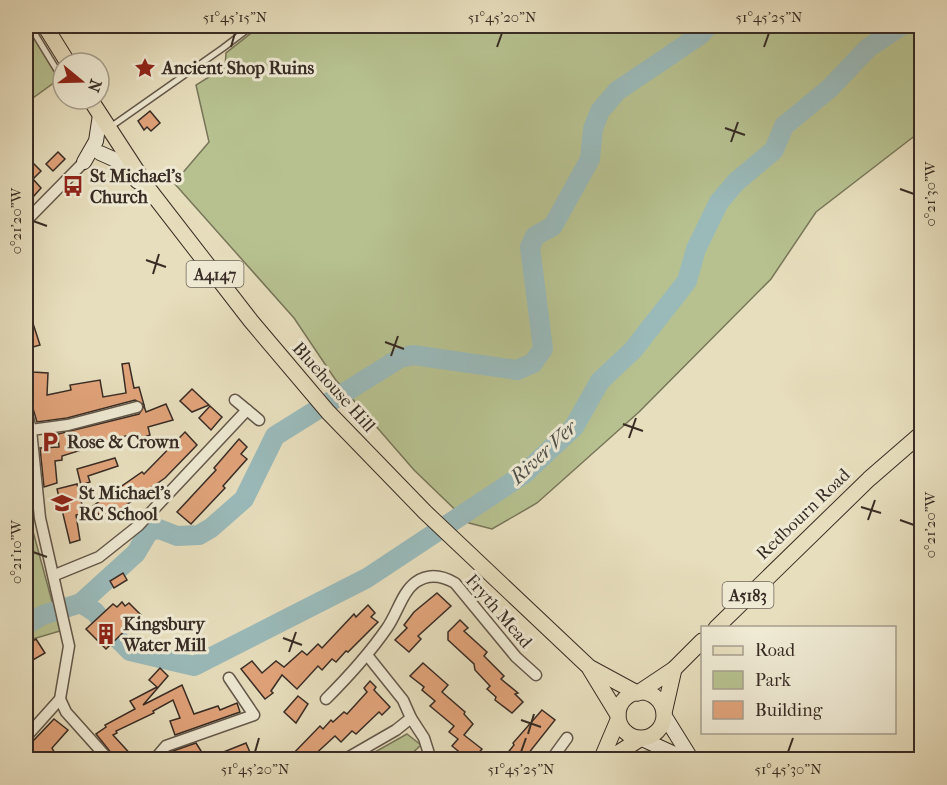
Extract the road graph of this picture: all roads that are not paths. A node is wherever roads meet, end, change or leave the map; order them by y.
1 (30, 26) edge
2 (45, 26) edge
3 (252, 26) edge
4 (61, 51) edge
5 (51, 60) edge
6 (97, 111) edge
7 (108, 128) junction
8 (100, 153) junction
9 (84, 162) junction
10 (148, 188) junction
11 (26, 221) edge
12 (235, 400) dead end
13 (137, 407) dead end
14 (26, 410) edge
15 (247, 410) junction
16 (259, 420) dead end
17 (31, 430) junction
18 (921, 433) edge
19 (55, 575) junction
20 (717, 626) edge
21 (701, 642) edge
22 (366, 655) junction
23 (589, 667) junction
24 (674, 669) junction
25 (536, 675) dead end
26 (229, 678) dead end
27 (637, 693) junction
28 (60, 699) junction
29 (326, 699) dead end
30 (664, 714) junction
31 (411, 718) junction
32 (618, 718) junction
33 (26, 737) edge
34 (567, 738) dead end
35 (641, 738) junction
36 (109, 759) edge
37 (154, 759) edge
38 (344, 759) edge
39 (431, 759) edge
40 (551, 759) edge
41 (601, 759) edge
42 (608, 759) edge
43 (690, 759) edge

1 - 5 lane
2 - 4 main road
3 - 7 lane
6 - 7 main road, Bluehouse Hill / A4147
7 - 8 street
7 - 9 street
7 - 10 main road, Bluehouse Hill / A4147
8 - 9 street
8 - 10 street
9 - 11 street
10 - 23 main road, Bluehouse Hill / A4147
12 - 15 street
13 - 17 street
14 - 17 street
15 - 16 street
15 - 19 street
17 - 19 street
18 - 20 main road, Redbourn Road / A5183
19 - 28 street
21 - 24 main road
22 - 25 street, Fryth Mead
22 - 29 street, Fryth Mead
22 - 31 street
23 - 27 main road, Bluehouse Hill / A4147
23 - 32 main road, Bluehouse Hill / A4147
24 - 27 main road
24 - 30 main road
26 - 37 street
27 - 30 main road
27 - 32 main road
28 - 33 street
28 - 36 street
30 - 35 main road
30 - 43 street
31 - 38 street
31 - 39 street
32 - 35 main road
32 - 41 main road
34 - 40 street
35 - 42 main road
35 - 43 street

